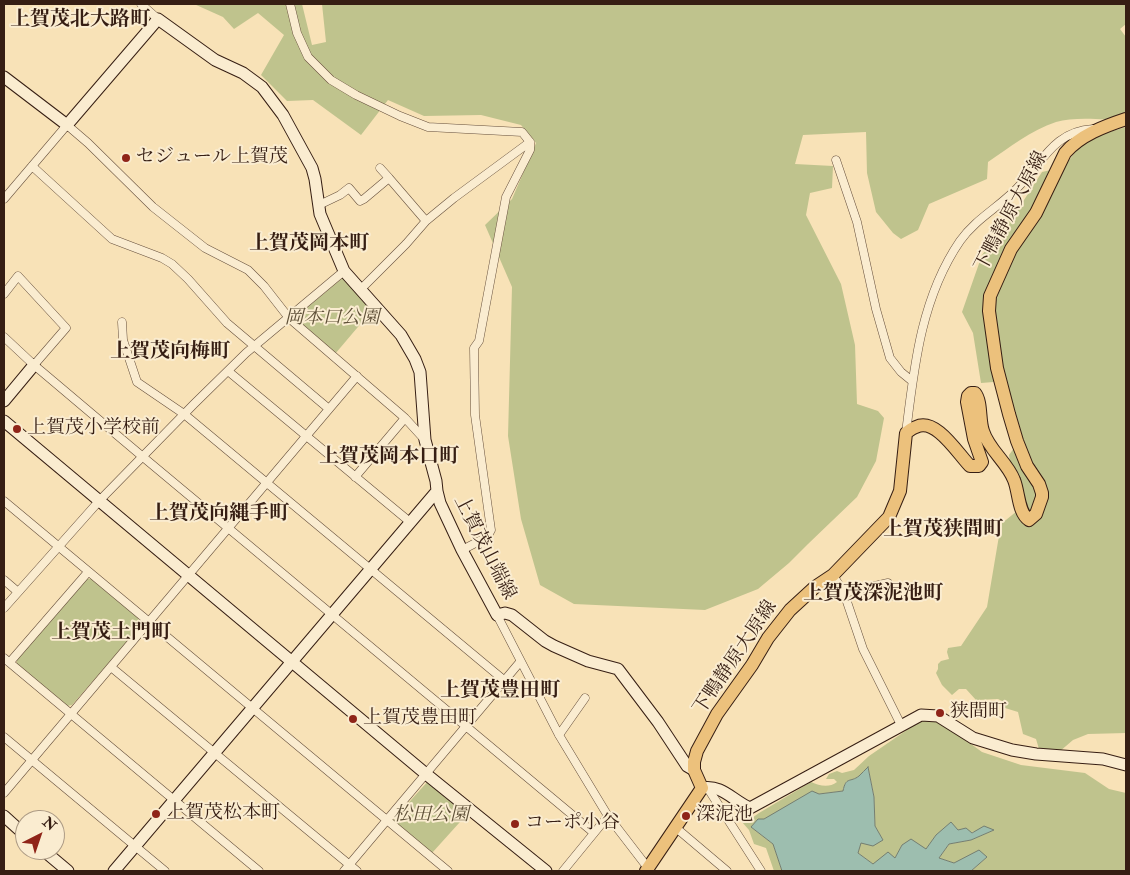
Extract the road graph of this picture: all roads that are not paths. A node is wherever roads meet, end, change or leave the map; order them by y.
1 (141, 4) edge
2 (290, 4) edge
3 (158, 19) junction
4 (4, 78) edge
5 (1126, 119) edge
6 (67, 125) junction
7 (1101, 128) junction
8 (530, 142) junction
9 (836, 160) dead end
10 (32, 166) junction
11 (380, 168) dead end
12 (389, 178) junction
13 (4, 200) edge
14 (319, 206) junction
15 (426, 221) junction
16 (344, 271) junction
17 (361, 289) junction
18 (4, 294) edge
19 (289, 318) junction
20 (122, 322) dead end
21 (4, 337) edge
22 (254, 346) junction
23 (34, 365) junction
24 (228, 372) junction
25 (357, 376) junction
26 (912, 381) junction
27 (4, 400) edge
28 (329, 409) junction
29 (184, 414) junction
30 (405, 418) junction
31 (4, 421) edge
32 (906, 433) junction
33 (306, 436) junction
34 (425, 440) junction
35 (143, 457) junction
36 (355, 477) junction
37 (266, 483) junction
38 (436, 491) junction
39 (100, 500) junction
40 (4, 501) edge
41 (410, 522) junction
42 (228, 528) junction
43 (59, 548) junction
44 (462, 550) junction
45 (370, 569) junction
46 (88, 572) junction
47 (189, 575) junction
48 (833, 575) junction
49 (4, 580) edge
50 (913, 589) dead end
51 (18, 592) junction
52 (844, 593) junction
53 (4, 608) edge
54 (332, 614) junction
55 (497, 615) junction
56 (149, 622) junction
57 (7, 660) edge
58 (292, 661) junction
59 (520, 662) junction
60 (111, 667) junction
61 (505, 681) junction
62 (585, 698) dead end
63 (252, 708) junction
64 (71, 714) junction
65 (901, 725) junction
66 (466, 726) junction
67 (559, 735) junction
68 (4, 737) edge
69 (214, 753) junction
70 (31, 760) junction
71 (1126, 765) edge
72 (694, 770) junction
73 (426, 774) junction
74 (704, 787) junction
75 (4, 793) edge
76 (174, 800) junction
77 (4, 816) edge
78 (608, 816) junction
79 (387, 820) junction
80 (15, 825) edge
81 (675, 827) junction
82 (594, 833) junction
83 (135, 846) junction
84 (55, 860) edge
85 (347, 868) edge
86 (647, 869) edge
87 (68, 871) edge
88 (114, 871) edge
89 (165, 871) edge
90 (259, 871) edge
91 (356, 871) edge
92 (448, 871) edge
93 (546, 871) edge
94 (562, 871) edge
95 (726, 871) edge
96 (761, 871) edge

1 - 3 street
2 - 8 street
3 - 6 street
3 - 14 street, 上賀茂山端線
4 - 6 street
5 - 7 main road, 下鴨静原大原線
6 - 10 street
6 - 19 street
7 - 26 street
7 - 32 main road, 下鴨静原大原線
8 - 15 street
8 - 44 street
9 - 26 street
10 - 13 street
10 - 22 street
11 - 12 street
12 - 14 street
12 - 15 street
14 - 16 street, 上賀茂山端線
15 - 17 street
16 - 17 street, 上賀茂山端線
16 - 19 street
17 - 34 street, 上賀茂山端線
18 - 23 street
19 - 22 street
19 - 25 street
20 - 29 street
21 - 23 street
22 - 24 street
22 - 28 street
23 - 27 street
23 - 35 street
24 - 29 street
24 - 33 street
25 - 28 street
25 - 30 street
26 - 32 street
28 - 33 street
29 - 35 street
29 - 37 street
30 - 34 street
30 - 36 street
31 - 39 street
32 - 48 main road, 下鴨静原大原線
33 - 36 street
33 - 37 street
34 - 38 street, 上賀茂山端線
35 - 39 street
35 - 42 street
36 - 41 street
37 - 42 street
37 - 45 street
38 - 41 street
38 - 44 street, 上賀茂山端線
39 - 43 street
39 - 47 street
40 - 43 street
41 - 45 street
42 - 47 street
42 - 54 street
43 - 46 street
43 - 51 street
44 - 55 street, 上賀茂山端線
45 - 54 street
45 - 61 street
46 - 56 street
46 - 57 street
47 - 56 street
47 - 58 street
48 - 52 street
48 - 72 main road, 下鴨静原大原線
49 - 51 street
50 - 52 street
51 - 53 street
52 - 65 street
54 - 58 street
54 - 66 street
55 - 59 street
55 - 72 street, 上賀茂山端線
56 - 60 street
56 - 63 street
57 - 64 street
58 - 63 street
58 - 73 street
59 - 61 street
59 - 67 street
60 - 64 street
60 - 69 street
61 - 66 street
62 - 67 street
63 - 69 street
63 - 79 street
64 - 70 street
64 - 76 street
65 - 71 street
65 - 74 street
66 - 73 street
66 - 82 street
67 - 78 street
68 - 70 street
69 - 76 street
69 - 85 street
70 - 75 street
70 - 83 street
72 - 74 main road
73 - 79 street
73 - 93 street
74 - 81 main road
74 - 96 street
76 - 83 street
76 - 90 street
77 - 80 street
78 - 82 street
78 - 86 street
79 - 85 street
79 - 92 street
81 - 86 main road
81 - 95 street
82 - 94 street
83 - 88 street
83 - 89 street
84 - 87 street
85 - 91 street

